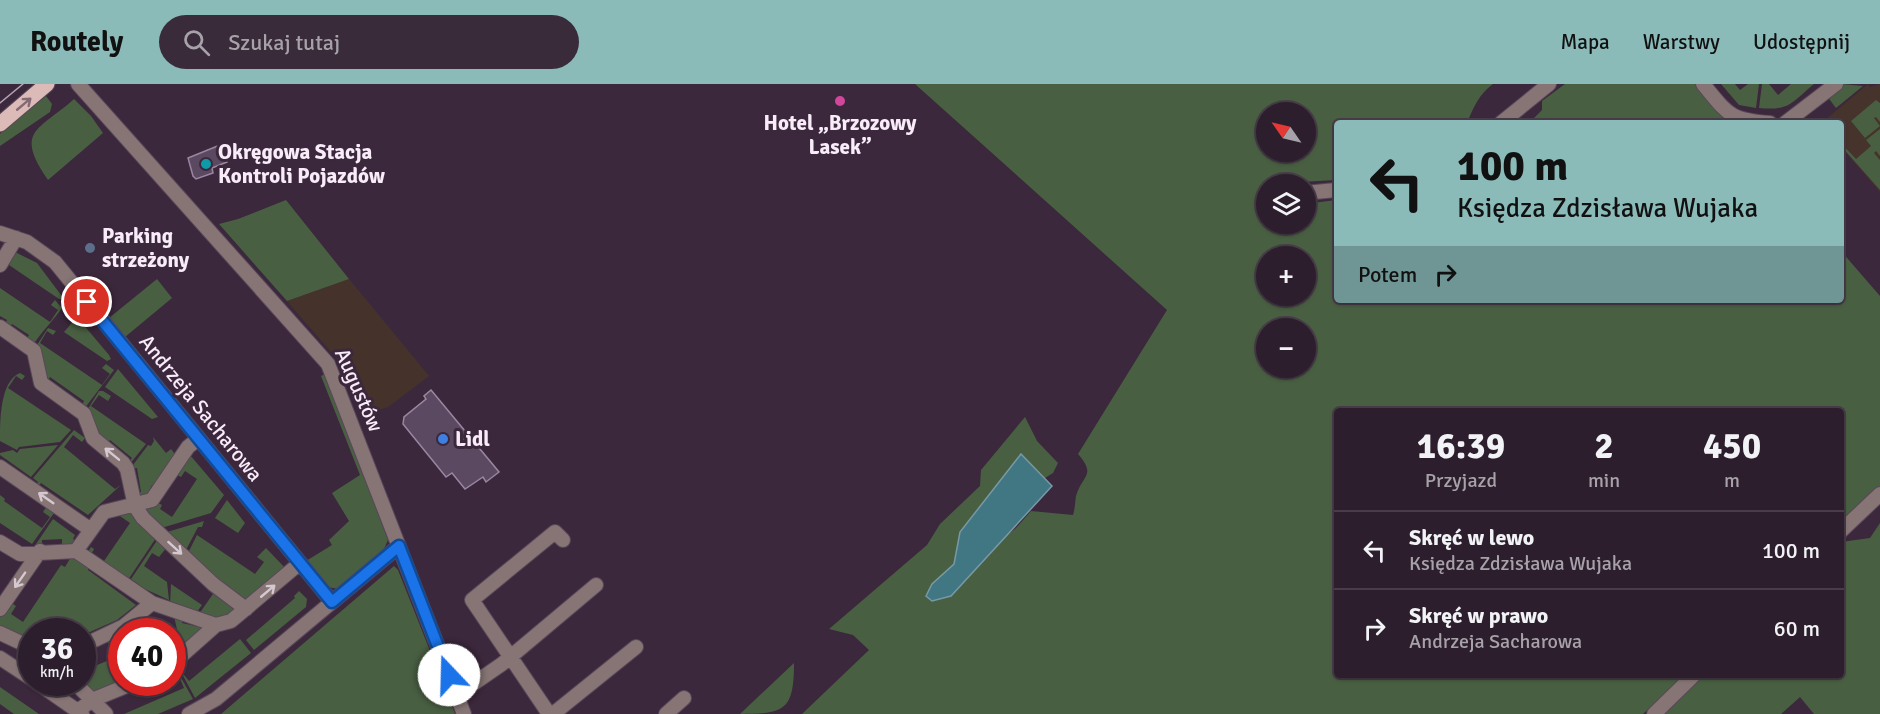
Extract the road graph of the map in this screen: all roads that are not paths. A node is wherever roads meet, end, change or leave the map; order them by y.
1 (47, 84) edge
2 (78, 84) edge
3 (1549, 84) edge
4 (1703, 84) edge
5 (1836, 84) edge
6 (1505, 120) edge
7 (1742, 120) edge
8 (1789, 120) edge
9 (0, 124) edge
10 (1334, 190) edge
11 (1316, 192) edge
12 (0, 233) edge
13 (16, 238) junction
14 (0, 265) edge
15 (0, 327) edge
16 (198, 439) junction
17 (0, 467) edge
18 (1880, 494) edge
19 (135, 506) junction
20 (1844, 528) edge
21 (91, 530) junction
22 (563, 540) dead end
23 (0, 542) edge
24 (399, 546) junction
25 (76, 551) junction
26 (40, 552) junction
27 (300, 562) junction
28 (596, 585) dead end
29 (464, 588) dead end
30 (472, 600) junction
31 (332, 602) junction
32 (152, 603) junction
33 (0, 609) edge
34 (246, 609) junction
35 (216, 626) junction
36 (0, 633) edge
37 (96, 639) edge
38 (18, 641) edge
39 (636, 647) dead end
40 (186, 652) edge
41 (509, 656) junction
42 (0, 658) edge
43 (18, 668) edge
44 (1691, 678) edge
45 (108, 693) edge
46 (457, 695) junction
47 (57, 696) edge
48 (88, 696) edge
49 (684, 698) dead end
50 (92, 700) junction
51 (80, 712) edge
52 (106, 714) edge
53 (189, 714) edge
54 (464, 714) edge
55 (551, 714) edge
56 (666, 714) edge
57 (1654, 714) edge

9 -> 1 main road
2 - 24 street, Augustów
3 - 6 street
4 - 7 street
5 - 8 street
10 - 11 street
12 - 13 street, Andrzeja Sacharowa
13 - 14 street
13 - 16 street, Andrzeja Sacharowa
19 -> 15 street
16 - 19 street
16 - 27 street, Andrzeja Sacharowa
21 -> 17 street
18 - 20 street
19 - 21 street
19 -> 34 street
21 - 25 street
22 - 30 street
23 - 26 street
24 - 31 street
24 - 46 street, Augustów
25 - 26 street
25 - 32 street
26 -> 33 street
27 - 31 street, Andrzeja Sacharowa
34 -> 27 street
28 - 41 street
29 - 30 street
30 - 41 street
31 - 53 street
32 - 35 street
32 - 37 street
34 - 35 street
35 - 40 street
36 - 38 street
39 - 55 street
41 - 46 street
41 - 55 street
42 - 43 street
44 - 57 street
45 - 50 street
46 - 54 street, Augustów
47 - 51 street
48 - 50 street
49 - 56 street
50 - 51 street
50 - 52 street

